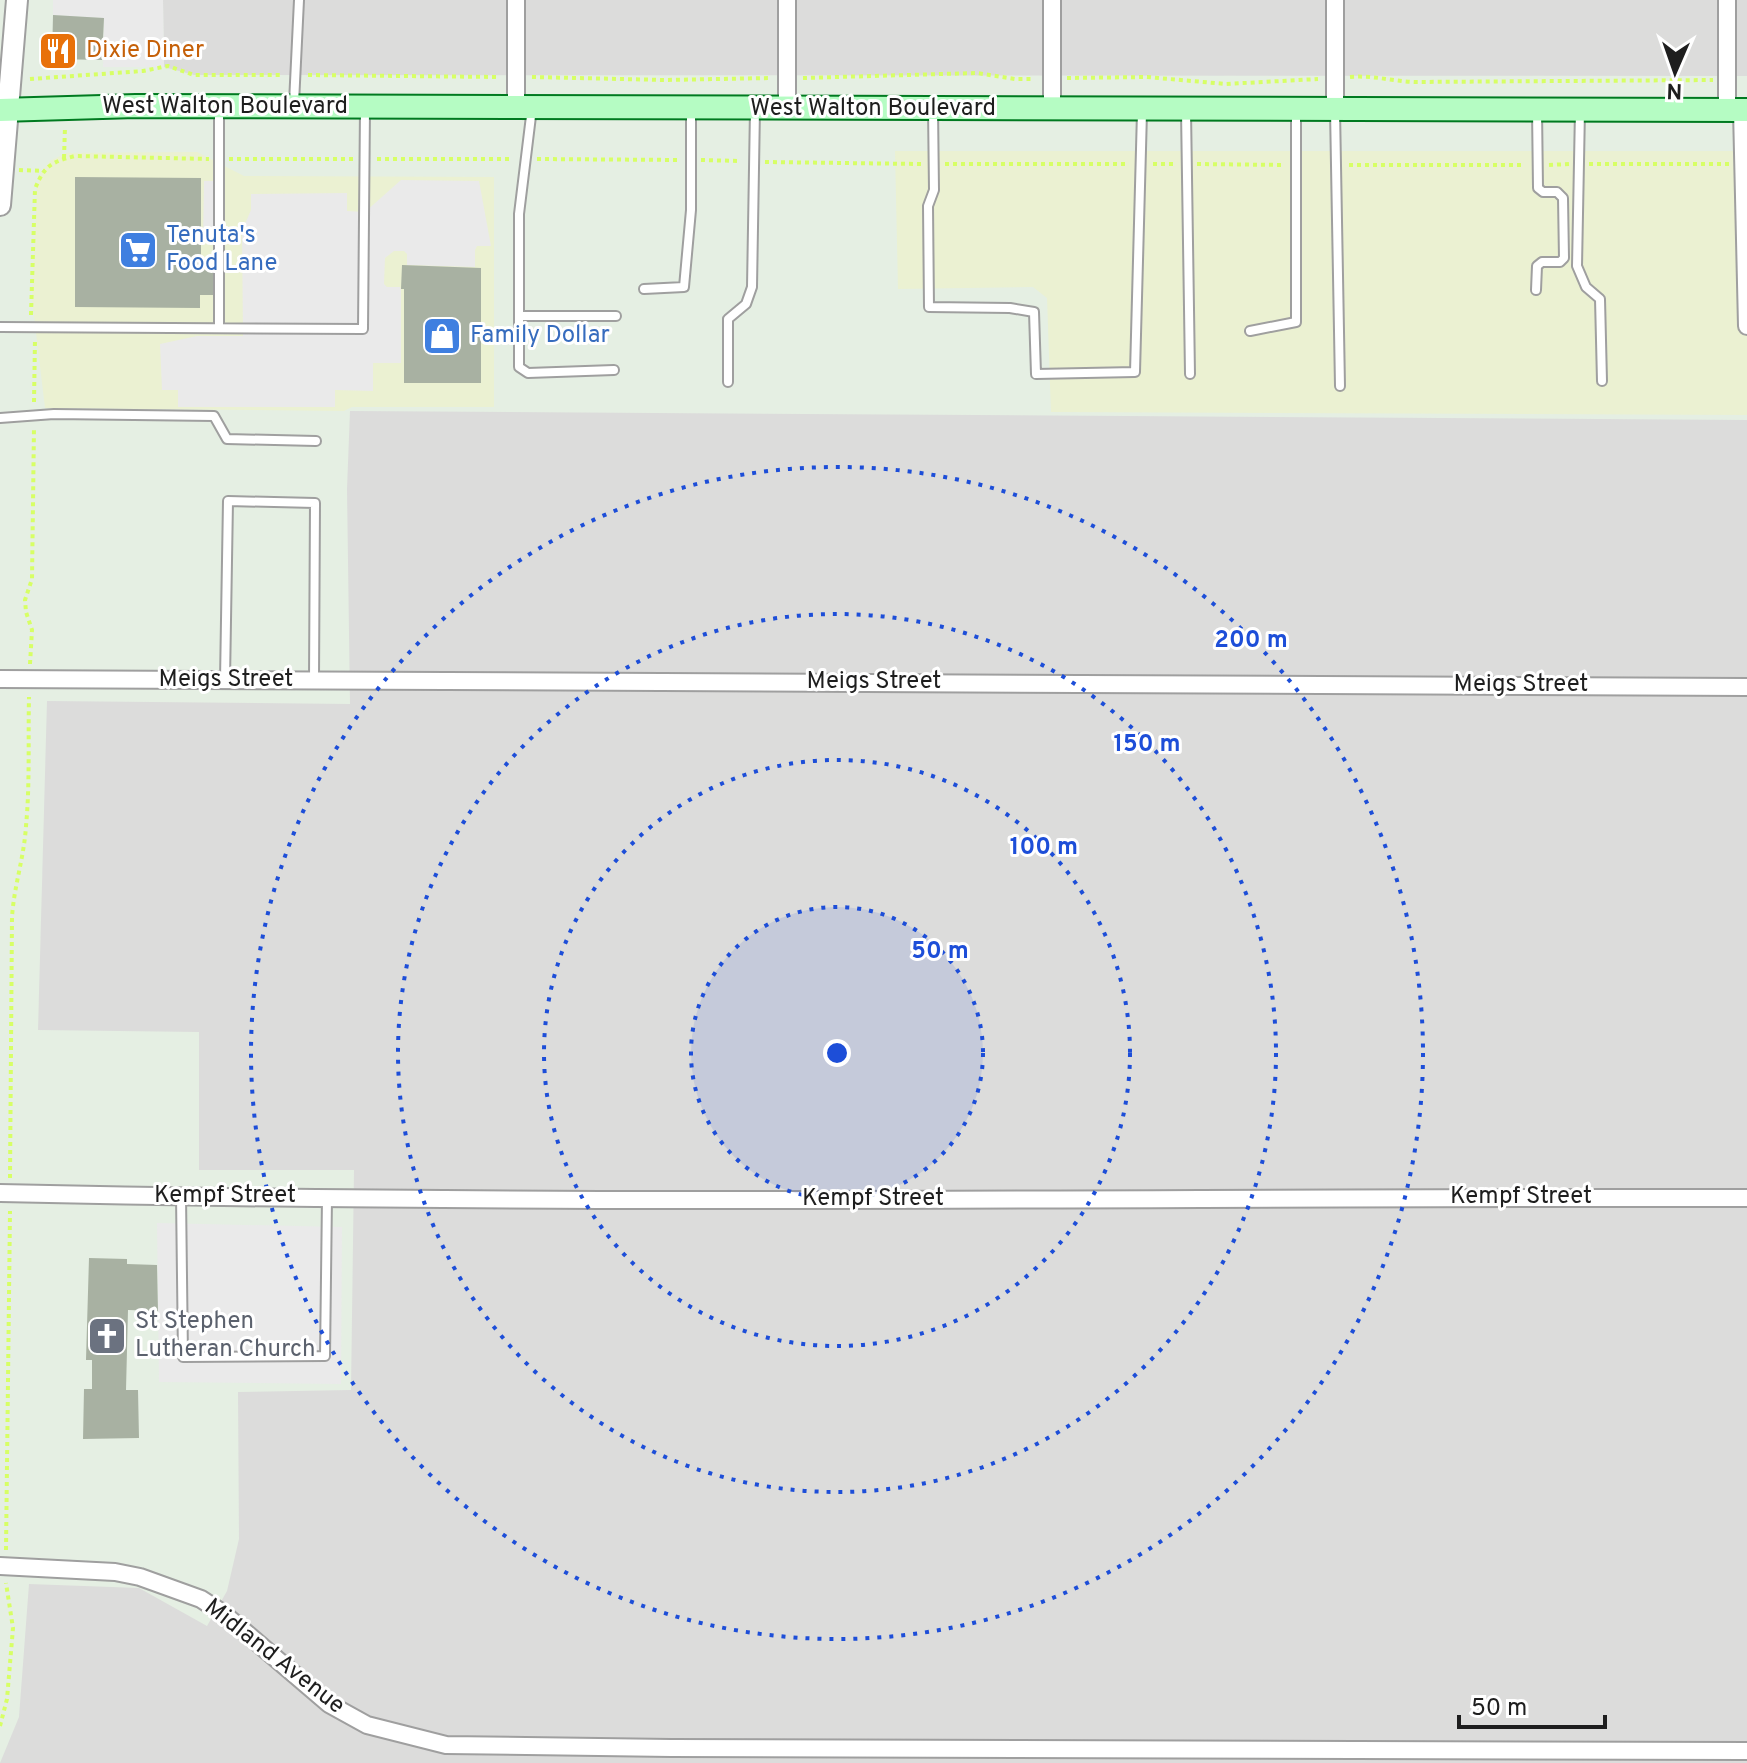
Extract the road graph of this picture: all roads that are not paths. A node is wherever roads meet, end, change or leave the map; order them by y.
1 (17, 0) edge
2 (299, 0) edge
3 (516, 0) edge
4 (787, 0) edge
5 (1052, 0) edge
6 (1335, 0) edge
7 (1727, 0) edge
8 (7, 29) edge
9 (219, 107) junction
10 (294, 107) junction
11 (365, 107) junction
12 (524, 107) junction
13 (691, 108) junction
14 (1142, 108) junction
15 (1186, 108) junction
16 (755, 109) junction
17 (787, 109) junction
18 (933, 109) junction
19 (1052, 109) junction
20 (1296, 109) junction
21 (1335, 109) junction
22 (1537, 109) junction
23 (1580, 109) junction
24 (4, 110) edge
25 (1739, 110) edge
26 (1746, 196) edge
27 (0, 205) edge
28 (644, 289) dead end
29 (1536, 290) dead end
30 (1747, 311) edge
31 (519, 316) junction
32 (616, 316) dead end
33 (1747, 326) edge
34 (0, 327) edge
35 (219, 328) junction
36 (1250, 331) dead end
37 (614, 370) dead end
38 (1190, 374) dead end
39 (1602, 381) dead end
40 (728, 382) dead end
41 (1340, 386) dead end
42 (0, 418) edge
43 (316, 441) dead end
44 (0, 679) edge
45 (225, 680) junction
46 (314, 680) junction
47 (1747, 687) edge
48 (5, 1193) edge
49 (181, 1196) junction
50 (327, 1197) junction
51 (1747, 1198) edge
52 (3, 1566) edge
53 (1747, 1751) edge

1 - 8 street
2 - 10 lane
3 - 12 street
4 - 17 street
5 - 19 street
6 - 21 street
7 - 25 street
8 - 24 street
9 - 10 main road, West Walton Boulevard
9 - 24 main road, West Walton Boulevard
9 - 35 lane
10 - 11 main road, West Walton Boulevard
11 - 12 main road, West Walton Boulevard
11 - 35 lane
12 - 13 main road, West Walton Boulevard
12 - 31 lane
13 - 16 main road, West Walton Boulevard
13 - 28 lane
14 - 15 main road, West Walton Boulevard
14 - 18 lane
14 - 19 main road, West Walton Boulevard
15 - 20 main road, West Walton Boulevard
15 - 38 lane
16 - 17 main road, West Walton Boulevard
16 - 40 lane
17 - 18 main road, West Walton Boulevard
18 - 19 main road, West Walton Boulevard
20 - 21 main road, West Walton Boulevard
20 - 36 lane
21 - 22 main road, West Walton Boulevard
21 - 41 lane
22 - 23 main road, West Walton Boulevard
22 - 29 lane
23 - 25 main road, West Walton Boulevard
23 - 39 lane
24 - 27 street
25 - 26 street
26 - 30 street
30 - 33 street
31 - 32 lane
31 - 37 lane
34 - 35 lane
42 - 43 lane
44 - 45 street, Meigs Street
45 - 46 street, Meigs Street
45 - 46 lane
46 - 47 street, Meigs Street
48 - 49 street, Kempf Street
49 - 50 street, Kempf Street
49 - 50 lane
50 - 51 street, Kempf Street
52 - 53 street, Midland Avenue

